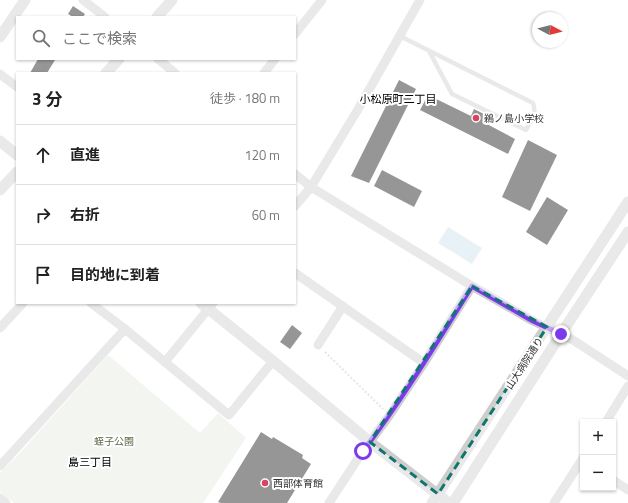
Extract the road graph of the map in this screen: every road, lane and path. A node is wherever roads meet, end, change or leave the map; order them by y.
1 (26, 0) edge
2 (83, 0) edge
3 (172, 0) edge
4 (322, 0) edge
5 (420, 0) edge
6 (104, 16) edge
7 (158, 16) edge
8 (296, 33) edge
9 (400, 36) junction
10 (0, 37) edge
11 (429, 51) junction
12 (118, 60) edge
13 (159, 60) edge
14 (274, 60) edge
15 (107, 72) edge
16 (174, 72) edge
17 (265, 72) edge
18 (0, 74) edge
19 (16, 86) edge
20 (0, 141) edge
21 (16, 154) edge
22 (16, 173) edge
23 (296, 175) edge
24 (311, 187) junction
25 (0, 190) edge
26 (628, 202) edge
27 (296, 205) edge
28 (628, 232) edge
29 (296, 274) edge
30 (472, 286) junction
31 (22, 304) edge
32 (93, 304) edge
33 (207, 305) edge
34 (343, 306) junction
35 (547, 327) junction
36 (0, 328) edge
37 (125, 329) junction
38 (561, 334) junction
39 (318, 345) joint
40 (274, 361) junction
41 (165, 362) junction
42 (424, 363) junction
43 (628, 376) edge
44 (628, 386) edge
45 (389, 416) junction
46 (608, 419) edge
47 (370, 442) junction
48 (580, 464) edge
49 (0, 466) edge
50 (616, 482) edge
51 (628, 490) edge
52 (0, 498) edge
53 (435, 499) edge
54 (6, 503) edge
55 (329, 503) edge
56 (449, 503) edge
57 (453, 503) edge
58 (554, 503) edge

1 - 10 street
2 - 6 street
3 - 7 street
4 - 8 street
5 - 9 street
9 - 11 lane
9 - 24 street
11 - 11 lane
12 - 15 street
13 - 16 street
14 - 17 street
18 - 19 street
20 - 21 street
22 - 25 street
23 - 24 street
24 - 27 street
24 - 30 street
26 - 35 street, 山大病院通り
28 - 38 street, 山大病院通り
29 - 34 street
30 - 35 street
30 - 42 street
31 - 36 street
32 - 37 street
33 - 40 street
33 - 41 street
34 - 39 street
34 - 42 street
35 - 38 street
35 - 53 street, 山大病院通り
37 - 41 street
37 - 49 street
38 - 43 street
38 - 57 street, 山大病院通り
39 - 45 path
40 - 41 street
40 - 47 street
42 - 45 street
44 - 46 street
45 - 47 street
47 - 53 street
47 - 55 street
48 - 58 street
50 - 51 street
52 - 54 street
53 - 56 street

